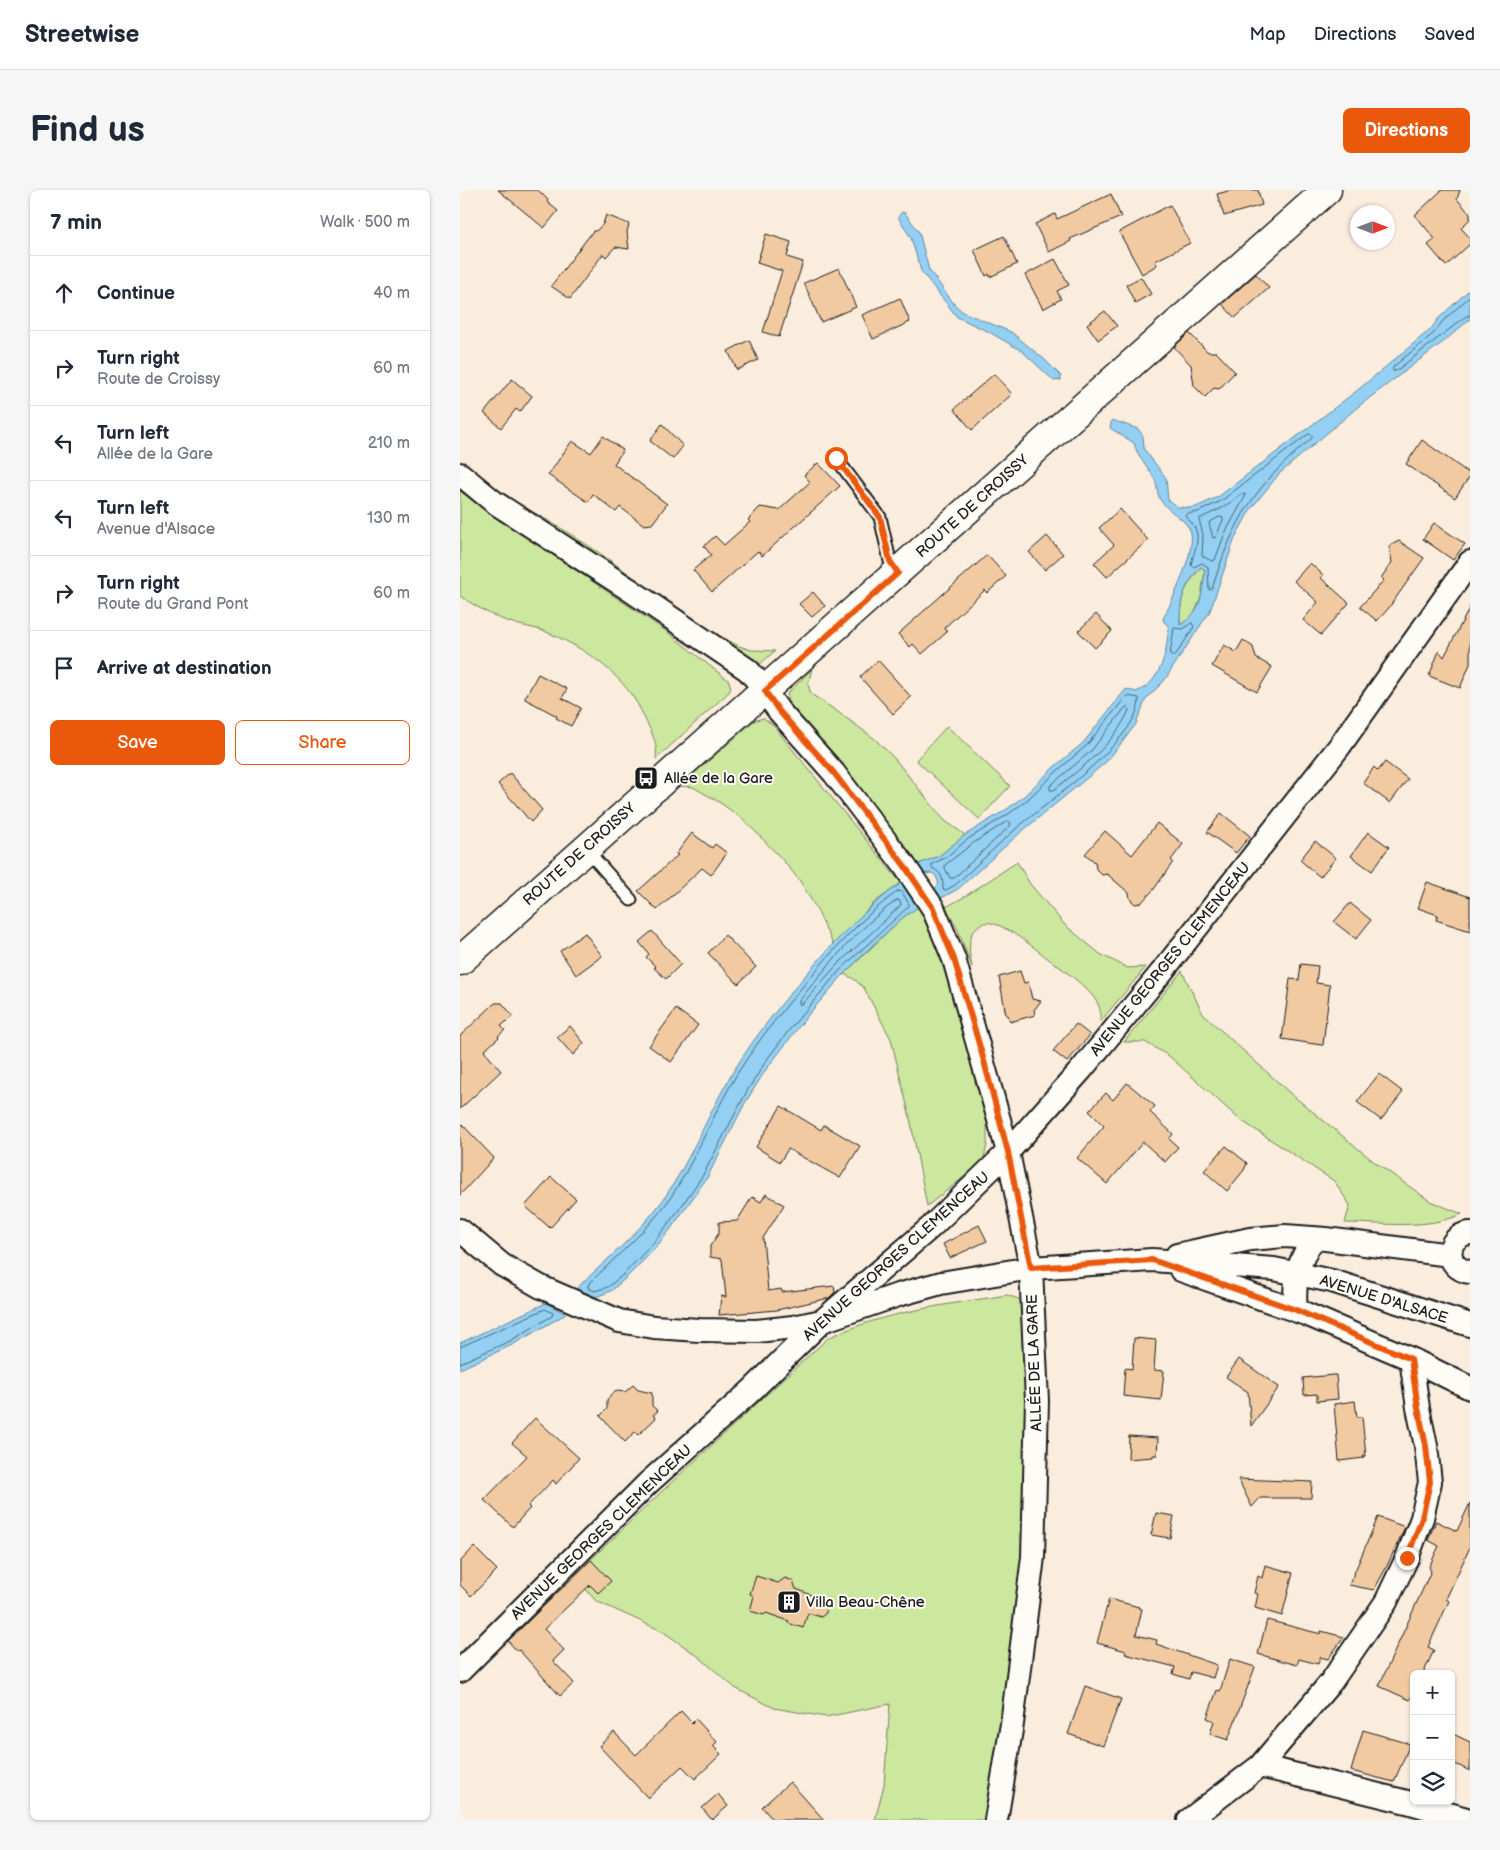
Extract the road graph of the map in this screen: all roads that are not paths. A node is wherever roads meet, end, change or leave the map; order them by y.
1 (1326, 190) edge
2 (836, 458) dead end
3 (460, 474) edge
4 (1470, 562) edge
5 (898, 573) junction
6 (765, 691) junction
7 (585, 848) junction
8 (631, 900) dead end
9 (460, 961) edge
10 (1008, 1152) junction
11 (460, 1230) edge
12 (1470, 1233) edge
13 (1285, 1236) junction
14 (1314, 1238) junction
15 (1450, 1255) junction
16 (1152, 1260) junction
17 (1031, 1268) junction
18 (1274, 1269) junction
19 (1470, 1272) edge
20 (1298, 1274) junction
21 (1273, 1302) junction
22 (1296, 1310) junction
23 (822, 1321) junction
24 (1470, 1326) edge
25 (1411, 1359) junction
26 (1470, 1388) edge
27 (460, 1671) edge
28 (1260, 1766) junction
29 (996, 1820) edge
30 (1188, 1820) edge
31 (1470, 1820) edge

1 - 5 main road, ROUTE DE CROISSY
2 - 5 lane
3 - 6 street, ALLÉE DE LA GARE
4 - 10 street, AVENUE GEORGES CLEMENCEAU
5 - 6 main road, ROUTE DE CROISSY
6 - 7 main road, ROUTE DE CROISSY
6 - 10 street, ALLÉE DE LA GARE
7 - 8 lane
7 - 9 main road, ROUTE DE CROISSY
10 - 17 street, ALLÉE DE LA GARE
10 - 23 street, AVENUE GEORGES CLEMENCEAU
11 - 23 street, AVENUE D'ALSACE
12 - 15 street
13 - 14 street, AVENUE D'ALSACE
13 - 16 street, AVENUE D'ALSACE
13 - 18 street
14 - 15 street, AVENUE D'ALSACE
14 - 20 street
15 - 19 street
16 - 17 street, AVENUE D'ALSACE
16 - 18 street, AVENUE D'ALSACE
16 - 21 street, AVENUE D'ALSACE
17 - 23 street, AVENUE D'ALSACE
17 - 29 street, ALLÉE DE LA GARE
18 - 20 street, AVENUE D'ALSACE
18 - 21 street
20 - 22 street
20 - 24 street, AVENUE D'ALSACE
21 - 22 street, AVENUE D'ALSACE
22 - 25 street, AVENUE D'ALSACE
23 - 27 street, AVENUE GEORGES CLEMENCEAU
25 - 26 street, AVENUE D'ALSACE
25 - 28 street
28 - 30 street
28 - 31 street

